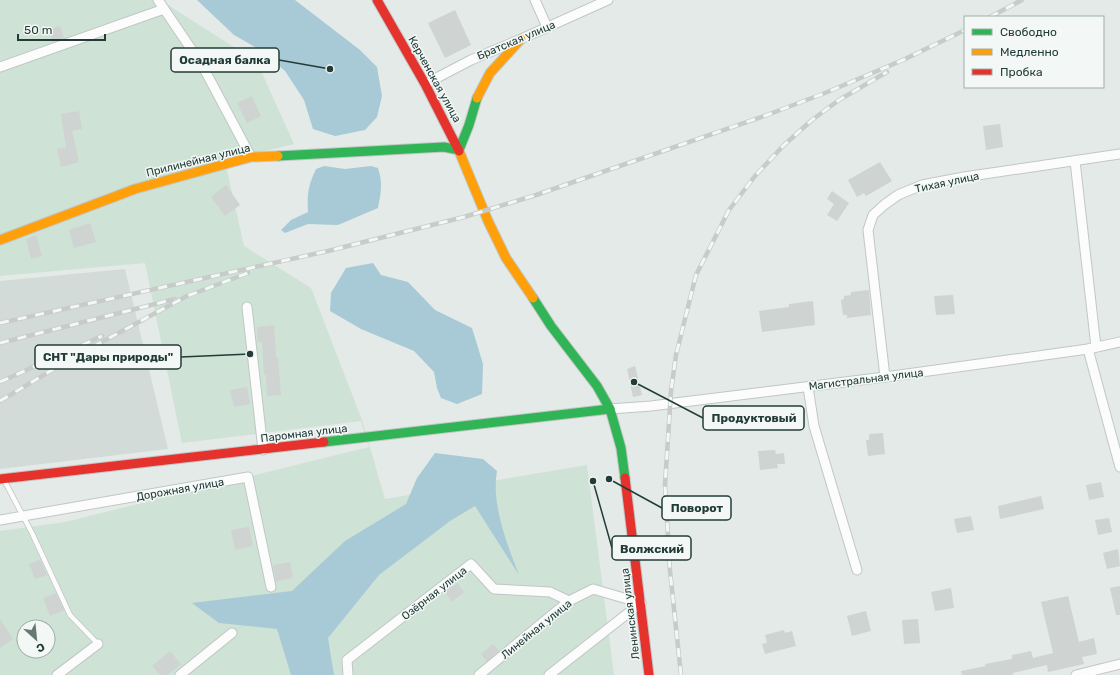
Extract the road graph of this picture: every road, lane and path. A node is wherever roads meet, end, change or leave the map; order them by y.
1 (158, 0) edge
2 (377, 0) edge
3 (535, 0) edge
4 (608, 0) edge
5 (164, 9) junction
6 (547, 27) junction
7 (521, 39) junction
8 (0, 67) edge
9 (425, 84) junction
10 (459, 150) junction
11 (1120, 154) edge
12 (250, 157) junction
13 (1075, 161) junction
14 (468, 171) joint
15 (0, 240) edge
16 (248, 307) dead end
17 (1120, 342) edge
18 (1092, 348) junction
19 (885, 378) junction
20 (808, 387) junction
21 (610, 409) junction
22 (262, 450) junction
23 (1120, 467) edge
24 (2, 478) edge
25 (23, 516) junction
26 (0, 520) edge
27 (857, 570) dead end
28 (271, 587) dead end
29 (569, 601) junction
30 (641, 603) junction
31 (232, 633) dead end
32 (98, 644) joint
33 (1120, 664) edge
34 (56, 675) edge
35 (180, 675) edge
36 (348, 675) edge
37 (479, 675) edge
38 (549, 675) edge
39 (649, 675) edge
40 (1076, 675) edge

1 - 5 street
2 - 9 street, Керченская улица
3 - 6 street
4 - 6 street, Братская улица
5 - 8 street
5 - 12 street
6 - 7 street, Братская улица
7 - 9 street, Братская улица
7 - 10 street
9 - 10 street, Керченская улица
10 - 12 street, Прилинейная улица
10 - 14 street, Керченская улица
11 - 13 street, Тихая улица
12 - 15 street, Прилинейная улица
13 - 18 street
13 - 19 street, Тихая улица
14 - 21 street, Ленинская улица
16 - 22 street
17 - 18 street, Магистральная улица
18 - 19 street, Магистральная улица
18 - 23 street
19 - 20 street, Магистральная улица
20 - 21 street, Магистральная улица
20 - 27 street
21 - 22 street, Паромная улица
21 - 30 street, Ленинская улица
22 - 24 street, Паромная улица
24 - 25 lane
25 - 26 street, Дорожная улица
25 - 28 street, Дорожная улица
25 - 32 lane
29 - 30 street, Линейная улица
29 - 36 street, Озёрная улица
29 - 37 street, Линейная улица
30 - 38 street
30 - 39 street, Ленинская улица
31 - 35 street
32 - 34 street
33 - 40 street

